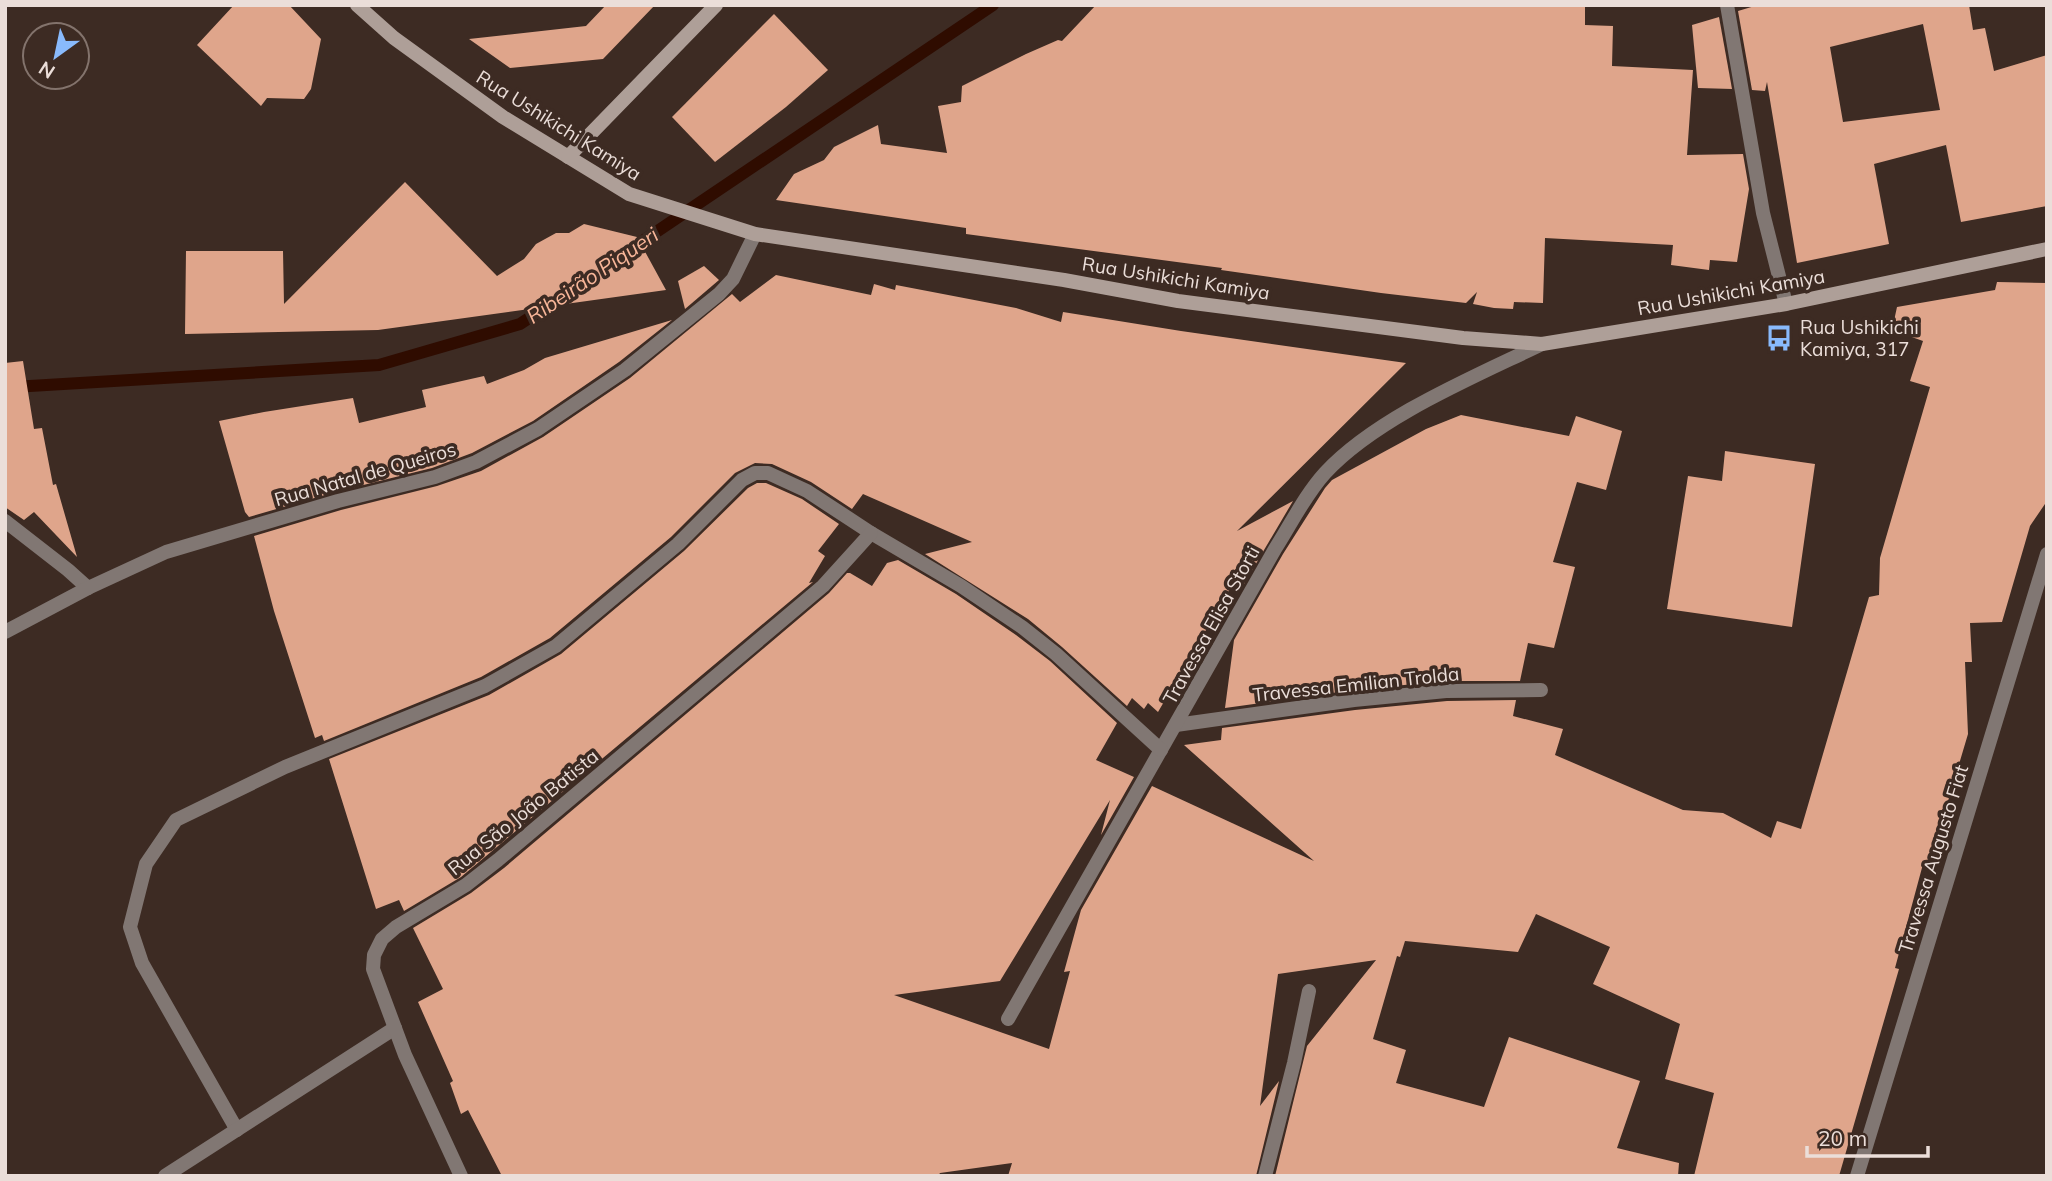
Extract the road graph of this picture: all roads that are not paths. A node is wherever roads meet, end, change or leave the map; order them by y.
1 (357, 5) edge
2 (716, 5) edge
3 (1727, 5) edge
4 (568, 157) junction
5 (755, 234) junction
6 (2047, 249) edge
7 (1786, 304) junction
8 (1542, 344) junction
9 (5, 521) edge
10 (871, 533) junction
11 (2047, 554) edge
12 (88, 588) junction
13 (5, 632) edge
14 (1541, 690) dead end
15 (1176, 725) junction
16 (1161, 750) junction
17 (1308, 991) dead end
18 (1008, 1019) dead end
19 (395, 1028) junction
20 (237, 1130) junction
21 (165, 1176) edge
22 (461, 1176) edge
23 (1265, 1176) edge
24 (1857, 1176) edge

1 - 4 main road, Rua Ushikichi Kamiya
2 - 4 main road
3 - 7 street
4 - 5 main road, Rua Ushikichi Kamiya
5 - 8 main road, Rua Ushikichi Kamiya
5 - 12 street, Rua Natal de Queiros
6 - 7 main road, Rua Ushikichi Kamiya
7 - 8 main road, Rua Ushikichi Kamiya
8 - 15 street, Travessa Elisa Storti
9 - 12 street
10 - 16 street
10 - 19 street, Rua São João Batista
10 - 20 street
11 - 24 street, Travessa Augusto Fiat
12 - 13 street, Rua Natal de Queiros
14 - 15 street, Travessa Emilian Trolda
15 - 16 street, Travessa Elisa Storti
16 - 18 street, Travessa Elisa Storti
17 - 23 street
19 - 20 street
19 - 22 street, Rua São João Batista
20 - 21 street

